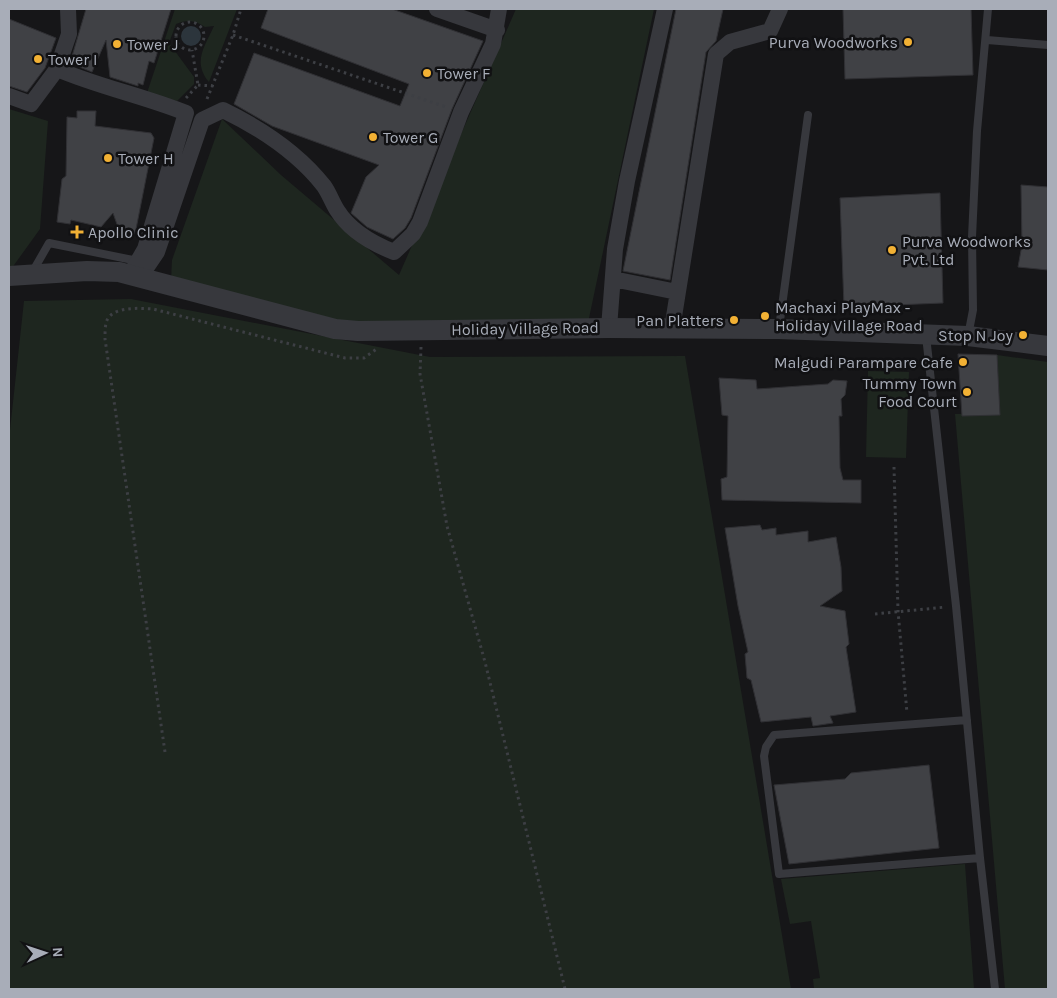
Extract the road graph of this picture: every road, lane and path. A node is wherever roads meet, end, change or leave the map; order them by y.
1 (68, 9) edge
2 (241, 9) edge
3 (437, 9) edge
4 (499, 9) edge
5 (664, 9) edge
6 (780, 9) edge
7 (988, 9) edge
8 (497, 30) junction
9 (233, 35) junction
10 (987, 40) junction
11 (1048, 45) edge
12 (192, 50) junction
13 (57, 69) junction
14 (198, 85) junction
15 (213, 86) junction
16 (9, 96) edge
17 (206, 102) dead end
18 (191, 103) dead end
19 (461, 112) junction
20 (808, 115) dead end
21 (136, 271) junction
22 (32, 273) junction
23 (9, 276) edge
24 (613, 279) junction
25 (677, 292) junction
26 (609, 328) junction
27 (425, 329) junction
28 (672, 329) junction
29 (778, 329) junction
30 (385, 332) junction
31 (926, 334) junction
32 (968, 336) junction
33 (1048, 346) edge
34 (894, 467) dead end
35 (956, 606) junction
36 (898, 611) junction
37 (875, 614) dead end
38 (967, 720) junction
39 (908, 725) junction
40 (165, 752) dead end
41 (980, 858) junction
42 (565, 989) edge
43 (994, 989) edge

1 - 13 street
2 - 9 path
3 - 8 street
4 - 8 street
5 - 24 street
6 - 25 street
7 - 10 lane
8 - 19 street
9 - 15 path
9 - 19 path
10 - 11 lane
10 - 32 lane
12 - 12 path
12 - 14 path
13 - 16 street
13 - 21 street
14 - 15 path
14 - 18 path
15 - 17 path
19 - 21 street
20 - 29 lane
21 - 22 street, Holiday Village Road
21 - 22 lane
21 - 30 street, Holiday Village Road
22 - 23 street, Holiday Village Road
24 - 25 street
24 - 26 street
25 - 28 street
26 - 27 street, Holiday Village Road
26 - 28 street, Holiday Village Road
27 - 30 street, Holiday Village Road
27 - 42 path
28 - 29 street, Holiday Village Road
29 - 31 street, Holiday Village Road
30 - 40 path
31 - 32 street, Holiday Village Road
31 - 35 lane
32 - 33 street, Holiday Village Road
34 - 36 path
35 - 36 path
35 - 38 lane
36 - 37 path
36 - 39 path
38 - 39 lane
38 - 41 lane
39 - 41 lane
41 - 43 lane

